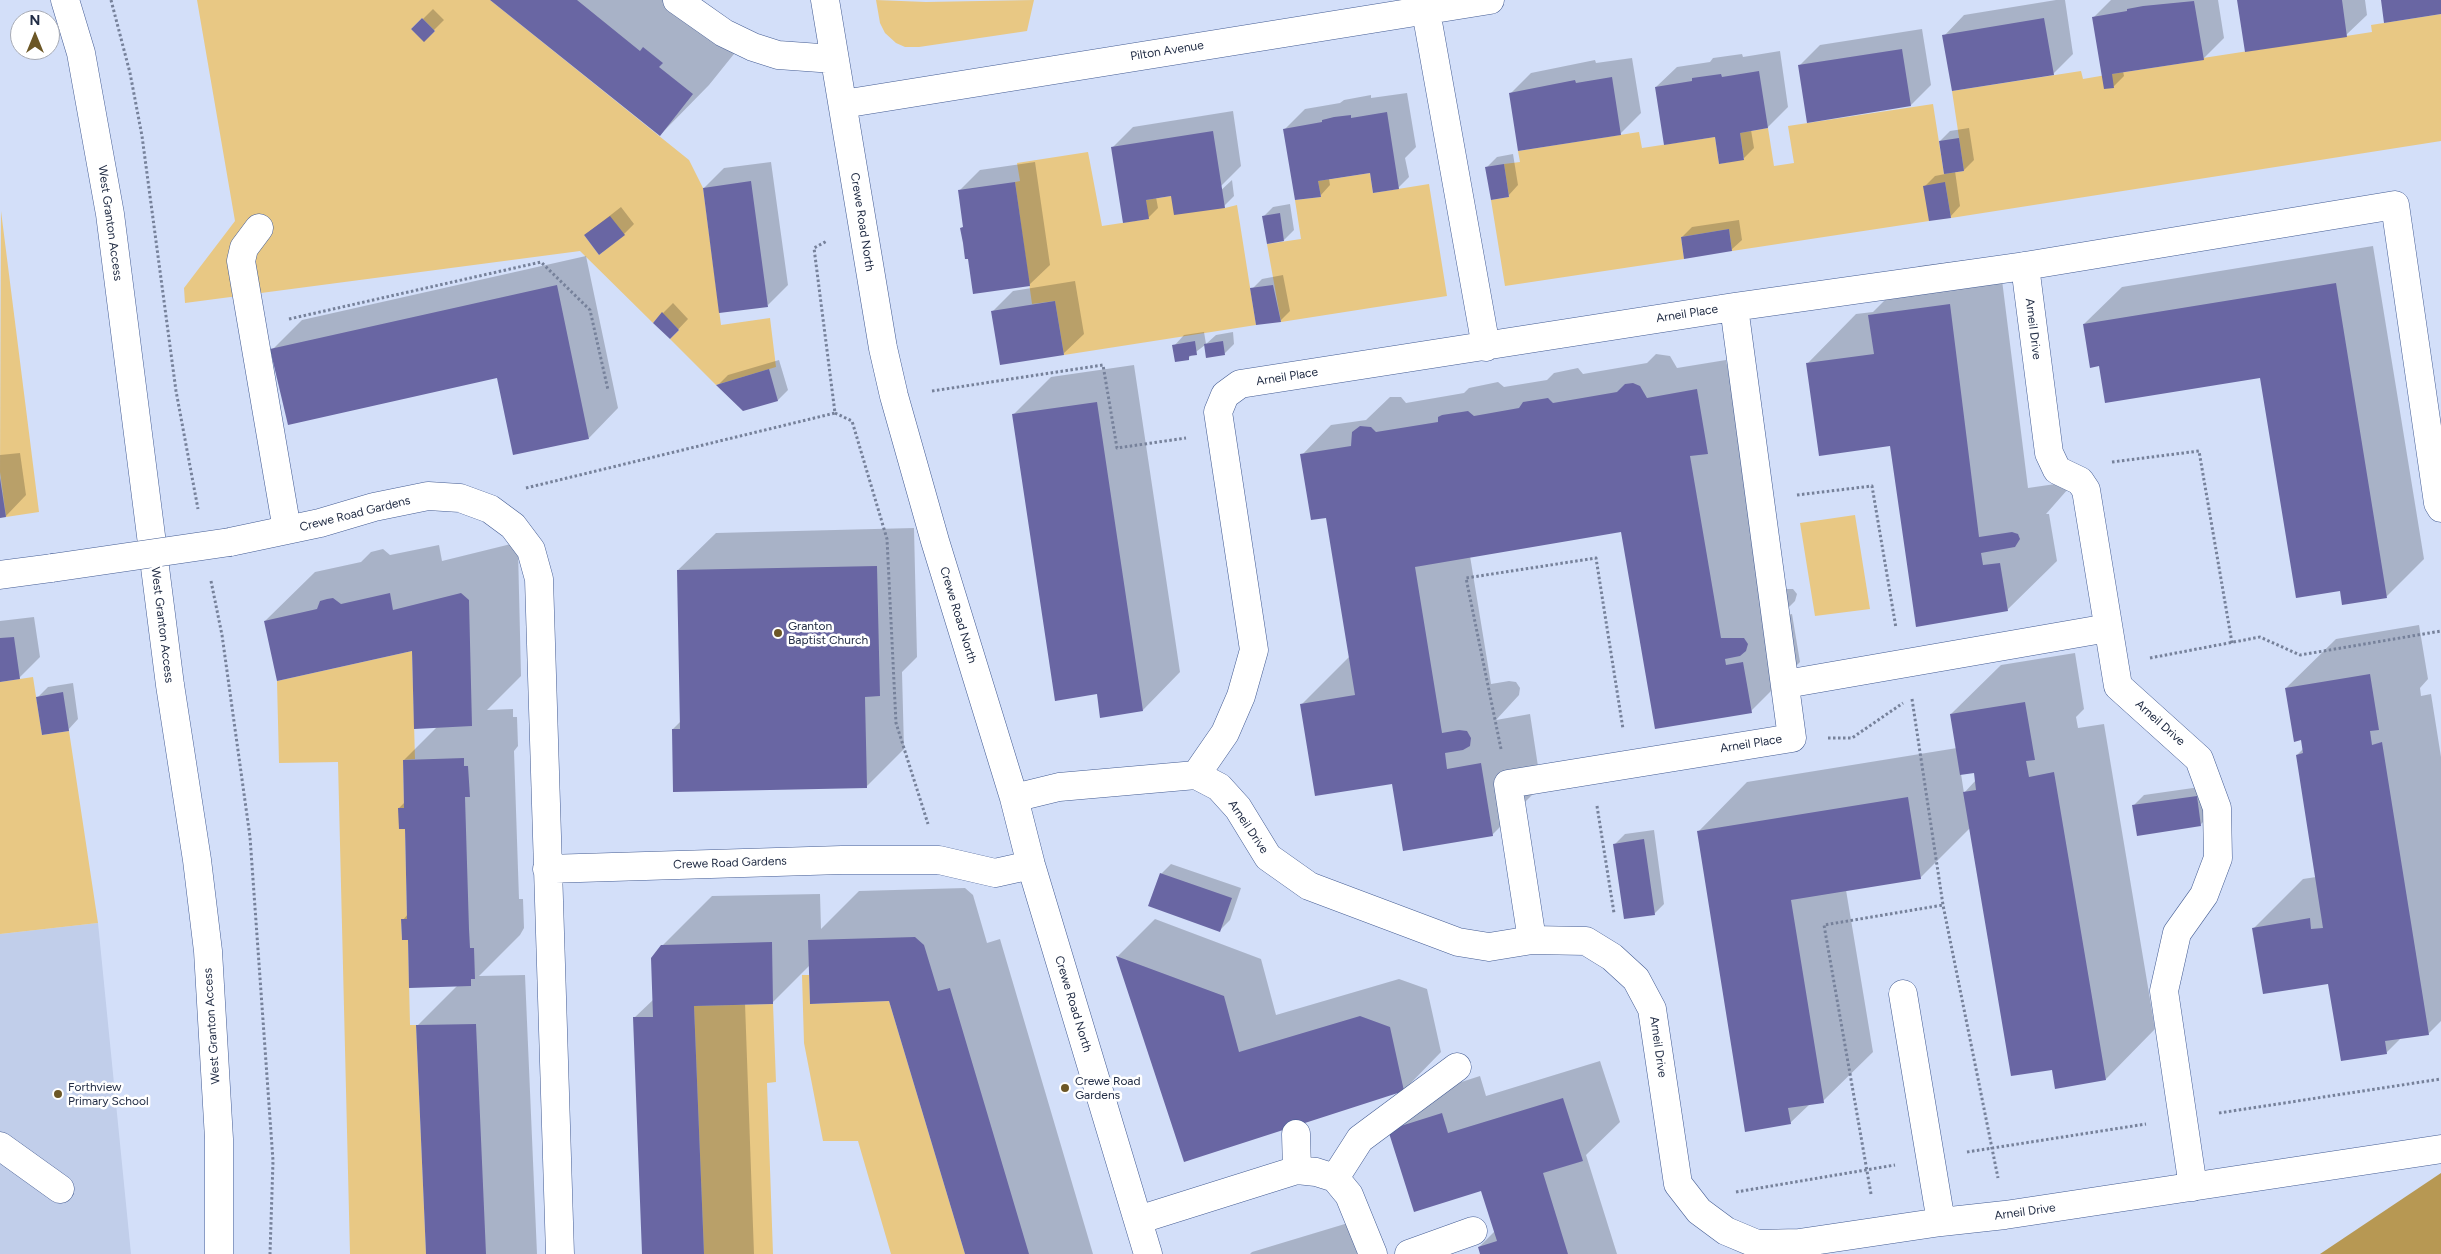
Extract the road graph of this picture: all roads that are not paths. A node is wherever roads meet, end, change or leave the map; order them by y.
1 (65, 0) edge
2 (677, 0) edge
3 (825, 0) edge
4 (1490, 0) edge
5 (1425, 5) edge
6 (834, 59) junction
7 (843, 104) junction
8 (259, 228) dead end
9 (2025, 266) junction
10 (1734, 306) junction
11 (1486, 347) junction
12 (2441, 508) edge
13 (287, 530) junction
14 (0, 575) edge
15 (2108, 628) junction
16 (1786, 684) junction
17 (1196, 775) junction
18 (1014, 798) junction
19 (1032, 865) junction
20 (547, 869) junction
21 (1532, 940) junction
22 (1903, 994) dead end
23 (1458, 1067) dead end
24 (1296, 1134) dead end
25 (0, 1146) edge
26 (2441, 1149) edge
27 (1297, 1170) junction
28 (1335, 1178) junction
29 (2193, 1187) junction
30 (60, 1189) dead end
31 (1138, 1220) junction
32 (1941, 1222) junction
33 (1473, 1231) dead end
34 (219, 1254) edge
35 (560, 1254) edge
36 (1148, 1254) edge
37 (1373, 1254) edge
38 (1409, 1254) edge

1 - 34 street, West Granton Access
2 - 6 street
3 - 6 street, Crewe Road North
4 - 5 street, Pilton Avenue
5 - 7 street, Pilton Avenue
5 - 11 street
6 - 7 street, Crewe Road North
7 - 18 street, Crewe Road North
8 - 13 street
9 - 10 street
9 - 12 street
9 - 15 street, Arneil Drive
10 - 11 street, Arneil Place
10 - 16 street, Arneil Place
11 - 17 street, Arneil Place
13 - 14 street, Crewe Road Gardens, bridge
13 - 20 street, Crewe Road Gardens
15 - 16 street
15 - 29 street, Arneil Drive
16 - 21 street, Arneil Place
17 - 18 street
17 - 21 street, Arneil Drive
18 - 19 street, Crewe Road North
19 - 20 street, Crewe Road Gardens
19 - 31 street, Crewe Road North
20 - 35 street, Crewe Road Gardens
21 - 32 street, Arneil Drive
22 - 32 street
23 - 28 street
24 - 27 street
25 - 30 street
26 - 29 street, Arneil Drive
27 - 28 street
27 - 31 street
28 - 37 street
29 - 32 street, Arneil Drive
31 - 36 street, Crewe Road North
33 - 38 street

